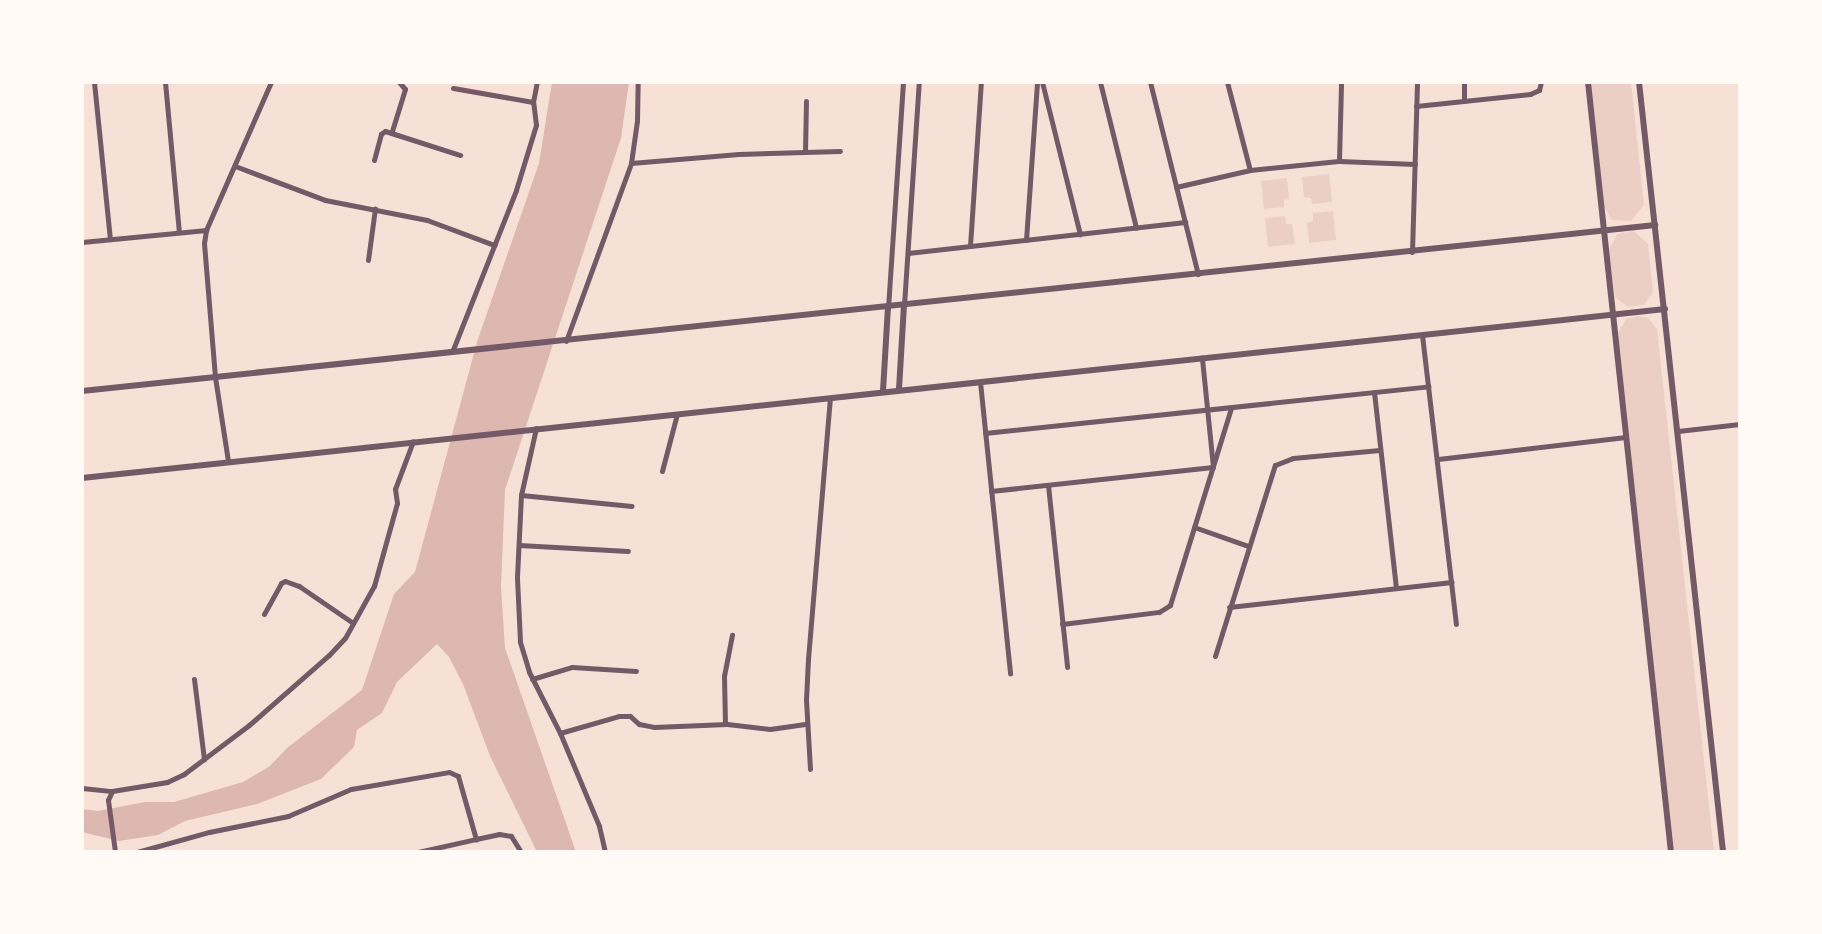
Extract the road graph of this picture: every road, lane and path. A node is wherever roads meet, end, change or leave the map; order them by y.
1 (94, 82) edge
2 (165, 82) edge
3 (271, 82) edge
4 (399, 82) edge
5 (537, 82) edge
6 (638, 82) edge
7 (903, 82) edge
8 (919, 82) edge
9 (981, 82) edge
10 (1039, 82) edge
11 (1100, 82) edge
12 (1150, 82) edge
13 (1227, 82) edge
14 (1341, 82) edge
15 (1417, 82) edge
16 (1464, 82) edge
17 (1541, 82) edge
18 (1588, 82) edge
19 (1639, 82) edge
20 (453, 88) dead end
21 (806, 101) dead end
22 (1464, 101) junction
23 (533, 102) junction
24 (1416, 106) junction
25 (392, 131) junction
26 (840, 151) dead end
27 (805, 152) junction
28 (460, 155) dead end
29 (374, 160) dead end
30 (1339, 161) junction
31 (631, 163) junction
32 (1415, 164) junction
33 (235, 166) junction
34 (1250, 170) junction
35 (1176, 187) junction
36 (375, 208) junction
37 (1185, 222) junction
38 (1655, 225) junction
39 (1136, 228) junction
40 (206, 230) junction
41 (1604, 231) junction
42 (179, 232) junction
43 (1080, 234) junction
44 (110, 239) junction
45 (1026, 240) junction
46 (82, 242) edge
47 (494, 245) junction
48 (970, 246) junction
49 (1412, 252) junction
50 (908, 253) junction
51 (368, 260) dead end
52 (1198, 275) junction
53 (904, 306) junction
54 (888, 308) junction
55 (1665, 309) junction
56 (1613, 314) junction
57 (1422, 335) junction
58 (566, 342) junction
59 (456, 353) junction
60 (1202, 358) junction
61 (215, 377) junction
62 (980, 381) junction
63 (1429, 386) junction
64 (899, 389) junction
65 (82, 391) edge
66 (883, 391) junction
67 (1374, 392) junction
68 (830, 397) junction
69 (1231, 408) junction
70 (1207, 411) junction
71 (677, 413) junction
72 (1740, 424) edge
73 (534, 428) junction
74 (1678, 431) junction
75 (985, 433) junction
76 (1626, 437) junction
77 (413, 441) junction
78 (1380, 450) junction
79 (1438, 459) junction
80 (228, 461) junction
81 (1213, 467) junction
82 (662, 471) dead end
83 (82, 478) edge
84 (1048, 485) junction
85 (991, 491) junction
86 (521, 495) junction
87 (631, 506) dead end
88 (1194, 527) junction
89 (519, 545) junction
90 (1248, 546) junction
91 (628, 551) dead end
92 (1452, 582) junction
93 (1396, 588) junction
94 (1229, 607) junction
95 (264, 614) dead end
96 (353, 623) junction
97 (1062, 624) junction
98 (1456, 624) dead end
99 (732, 635) dead end
100 (1215, 656) dead end
101 (1067, 667) dead end
102 (636, 671) dead end
103 (1010, 673) dead end
104 (194, 679) dead end
105 (532, 679) junction
106 (725, 724) junction
107 (807, 724) junction
108 (560, 733) junction
109 (204, 759) junction
110 (810, 769) dead end
111 (82, 788) edge
112 (112, 791) junction
113 (476, 839) junction
114 (114, 850) edge
115 (137, 852) edge
116 (418, 852) edge
117 (521, 852) edge
118 (605, 852) edge
119 (1671, 852) edge
120 (1723, 852) edge

1 - 44 street
2 - 42 street
3 - 33 street
4 - 25 street
5 - 23 street
6 - 31 street
7 - 54 street
8 - 50 street
9 - 48 street
10 - 43 street
10 - 45 street
11 - 39 street
12 - 35 street
13 - 34 street
14 - 30 street
15 - 24 street
16 - 22 street
17 - 22 street
18 - 41 street
19 - 38 street
20 - 23 street
21 - 27 street
22 - 24 street
23 - 47 street
24 - 32 street
25 - 28 street
25 - 29 street
26 - 27 street
27 - 31 street
30 - 32 street
30 - 34 street
31 - 58 street
32 - 49 street
33 - 36 street
33 - 40 street
34 - 35 street
35 - 37 street
36 - 47 street
36 - 51 street
37 - 39 street
37 - 52 street
38 - 41 street
38 - 55 street
39 - 43 street
40 - 42 street
40 - 61 street
41 - 49 street
41 - 56 street
42 - 44 street
43 - 45 street
44 - 46 street
45 - 48 street
47 - 59 street
48 - 50 street
49 - 52 street
50 - 53 street
52 - 53 street
53 - 54 street
53 - 64 street
54 - 58 street
54 - 66 street
55 - 56 street
55 - 74 street
56 - 57 street
56 - 76 street
57 - 60 street
57 - 63 street
58 - 59 street
59 - 61 street
60 - 62 street
60 - 70 street
61 - 65 street
61 - 80 street
62 - 64 street
62 - 75 street
63 - 67 street
63 - 79 street
64 - 66 street
66 - 68 street
67 - 69 street
67 - 78 street
68 - 71 street
68 - 107 street
69 - 70 street
69 - 81 street
70 - 75 street
70 - 81 street
71 - 73 street
71 - 82 street
72 - 74 street
73 - 77 street
73 - 86 street
74 - 120 street
75 - 85 street
76 - 79 street
76 - 119 street
77 - 80 street
77 - 96 street
78 - 90 street
78 - 93 street
79 - 92 street
80 - 83 street
81 - 84 street
81 - 88 street
84 - 85 street
84 - 97 street
85 - 103 street
86 - 87 street
86 - 89 street
88 - 90 street
88 - 97 street
89 - 91 street
89 - 105 street
90 - 94 street
92 - 93 street
92 - 98 street
93 - 94 street
94 - 100 street
95 - 96 street
96 - 109 street
97 - 101 street
99 - 106 street
102 - 105 street
104 - 109 street
105 - 108 street
106 - 107 street
106 - 108 street
107 - 110 street
108 - 118 street
109 - 112 street
111 - 112 street
112 - 114 street
113 - 115 street
113 - 116 street
113 - 117 street

